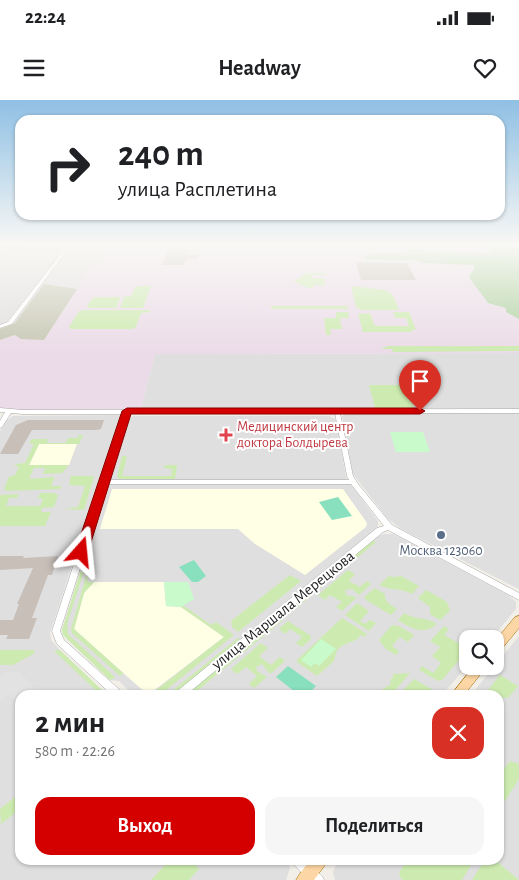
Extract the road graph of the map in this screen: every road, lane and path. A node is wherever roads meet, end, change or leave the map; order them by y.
1 (43, 280) edge
2 (0, 327) edge
3 (0, 410) edge
4 (9, 411) junction
5 (127, 411) junction
6 (337, 411) junction
7 (519, 411) edge
8 (0, 426) edge
9 (104, 482) junction
10 (353, 482) junction
11 (390, 527) junction
12 (519, 597) edge
13 (519, 620) edge
14 (504, 638) edge
15 (474, 675) edge
16 (113, 690) edge
17 (185, 690) edge
18 (461, 690) edge
19 (303, 865) edge
20 (313, 873) edge

1 - 2 street
3 - 4 street
4 - 5 street
4 - 8 street
5 - 6 street
5 - 9 street
6 - 7 street
6 - 10 street
9 - 10 street
9 - 16 street
10 - 11 street
11 - 12 street
11 - 17 street, улица Маршала Мерецкова
13 - 14 main road
15 - 18 main road
19 - 20 street

